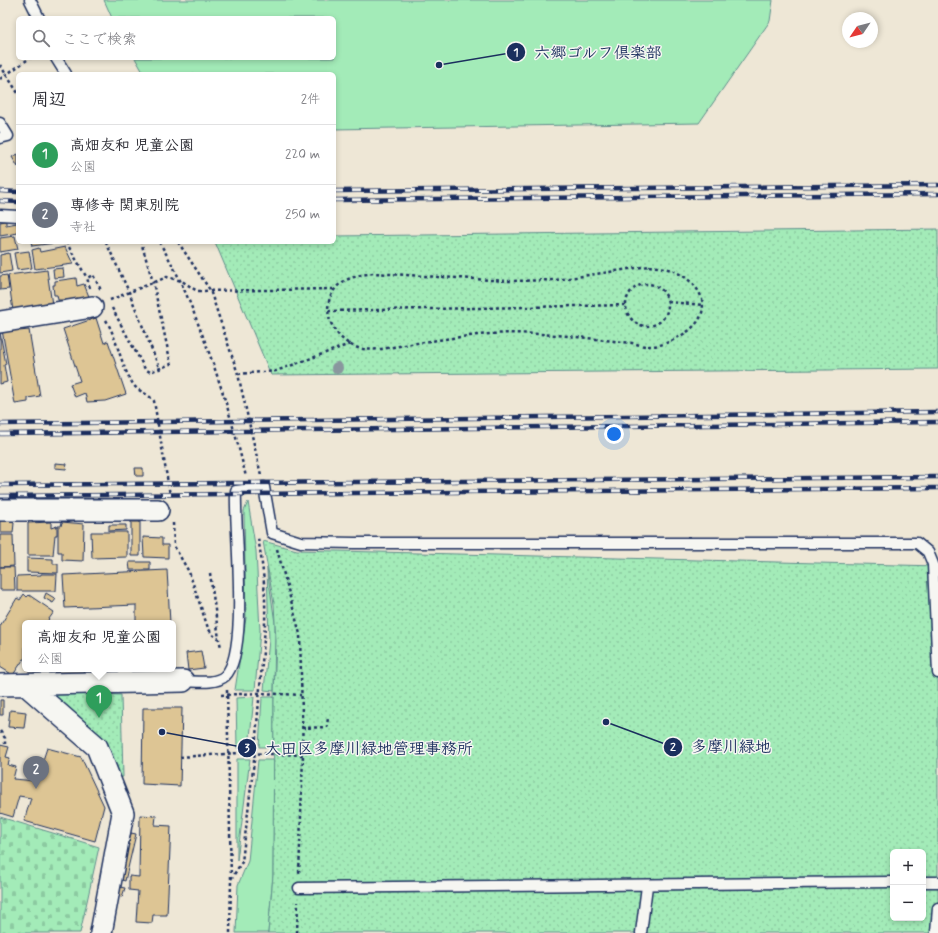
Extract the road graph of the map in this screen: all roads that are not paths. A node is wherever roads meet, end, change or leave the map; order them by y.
1 (30, 0) edge
2 (38, 16) edge
3 (57, 60) edge
4 (65, 72) edge
5 (0, 124) edge
6 (0, 138) edge
7 (0, 215) edge
8 (16, 216) edge
9 (104, 301) road end
10 (0, 322) edge
11 (0, 510) edge
12 (165, 510) road end
13 (938, 673) edge
14 (183, 681) joint
15 (0, 685) edge
16 (26, 685) junction
17 (890, 882) edge
18 (926, 882) edge
19 (938, 882) edge
20 (647, 886) junction
21 (299, 888) road end
22 (938, 908) edge
23 (101, 933) edge
24 (641, 933) edge
25 (936, 933) edge

1 - 2 lane
3 - 4 lane
5 - 6 lane
7 - 8 lane
9 - 10 street
11 - 12 street
13 - 14 lane
14 - 16 street
15 - 16 street
16 - 23 street
17 - 20 lane
18 - 19 lane
20 - 21 lane
20 - 24 lane
22 - 25 lane

